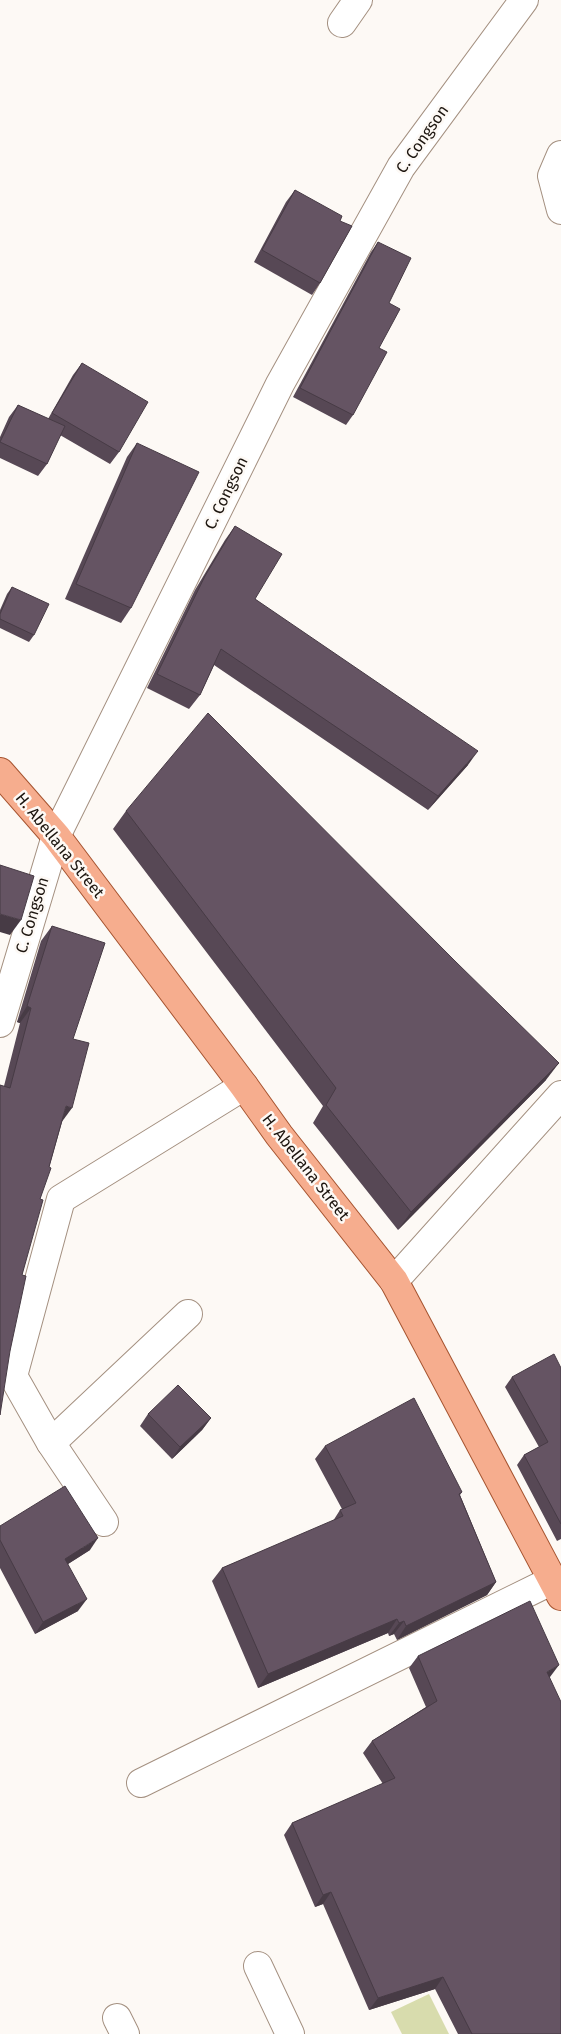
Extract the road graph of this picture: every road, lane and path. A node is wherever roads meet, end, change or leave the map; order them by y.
1 (358, 0) edge
2 (524, 0) edge
3 (342, 23) dead end
4 (561, 155) edge
5 (561, 210) edge
6 (0, 772) edge
7 (56, 836) junction
8 (0, 1023) edge
9 (244, 1086) junction
10 (561, 1096) edge
11 (394, 1281) junction
12 (188, 1314) dead end
13 (51, 1443) junction
14 (104, 1522) dead end
15 (557, 1588) edge
16 (141, 1783) dead end
17 (258, 1966) dead end
18 (290, 2034) edge

1 - 3 street
2 - 7 street, C. Congson
4 - 5 street
6 - 7 main road, H. Abellana Street
7 - 8 street, C. Congson
7 - 9 main road, H. Abellana Street
9 - 11 main road, H. Abellana Street
9 - 13 street
10 - 11 street
11 - 15 main road, H. Abellana Street
12 - 13 street
13 - 14 street
15 - 16 street
17 - 18 street

